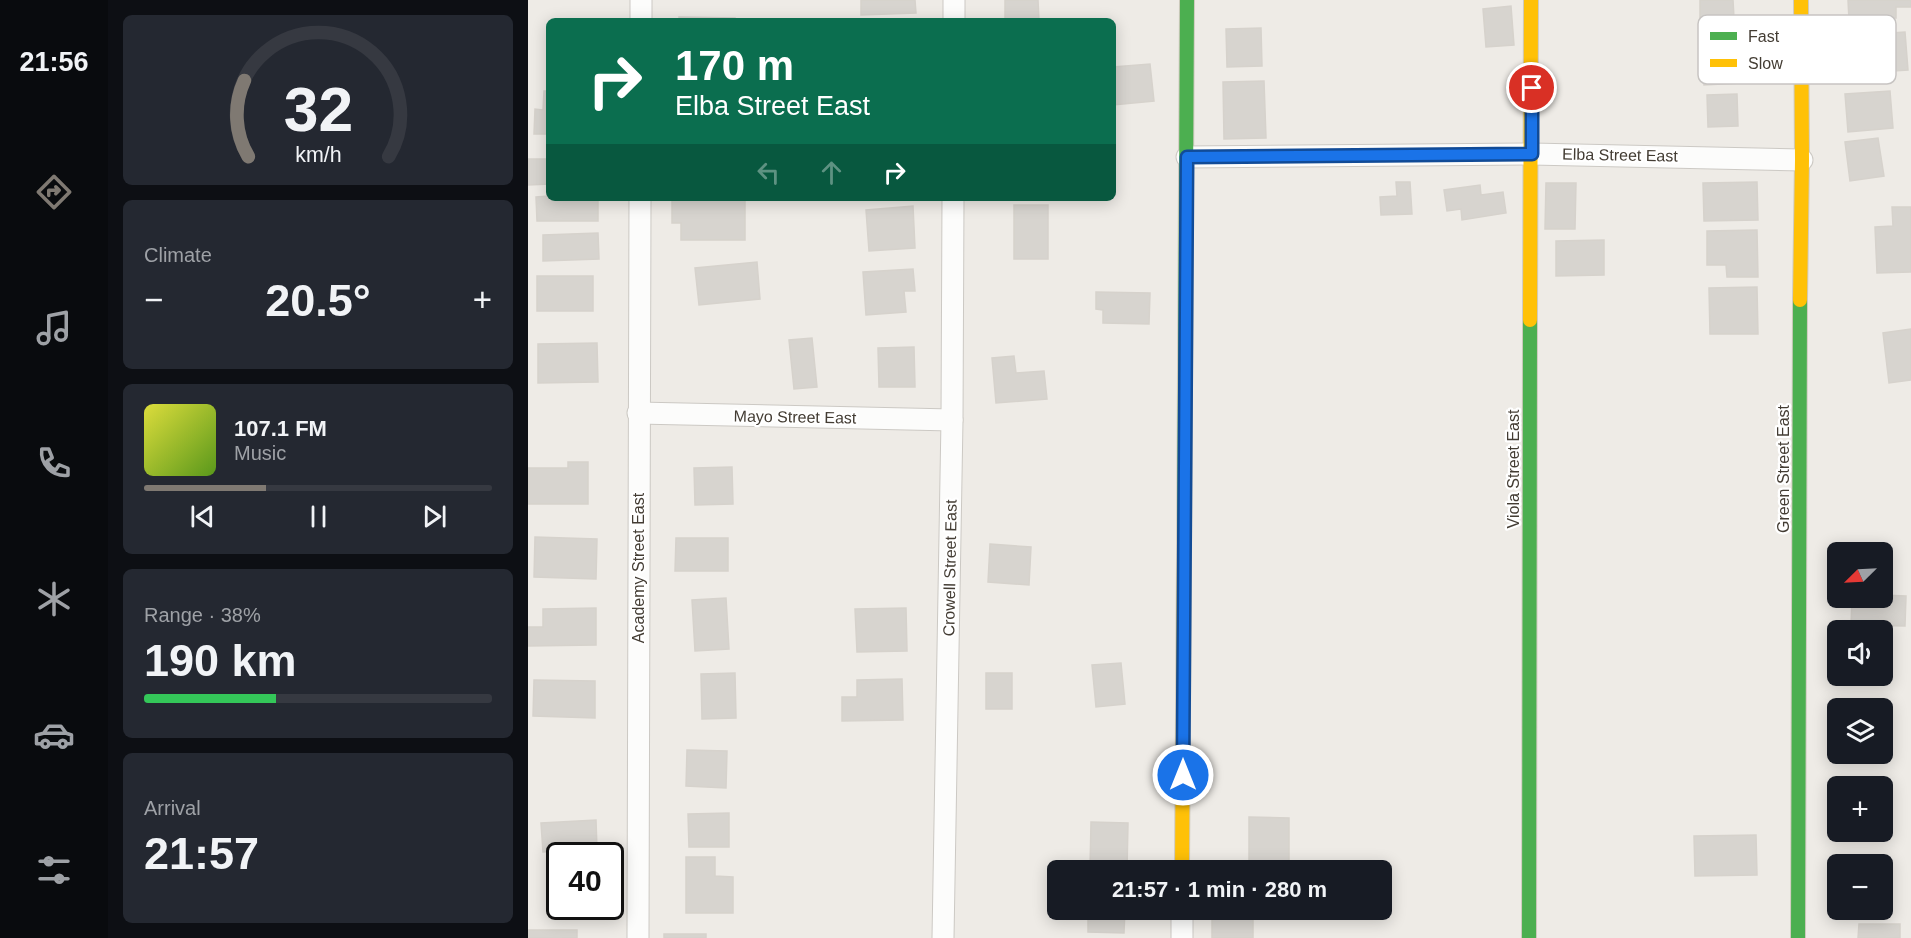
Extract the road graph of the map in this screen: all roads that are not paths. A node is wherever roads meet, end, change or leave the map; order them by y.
1 (641, 0) edge
2 (954, 0) edge
3 (1187, 0) edge
4 (1532, 0) edge
5 (1801, 0) edge
6 (1801, 15) edge
7 (641, 18) edge
8 (954, 18) edge
9 (1802, 84) edge
10 (1532, 154) junction
11 (1187, 157) junction
12 (1802, 160) junction
13 (640, 201) edge
14 (953, 201) edge
15 (638, 413) junction
16 (952, 420) junction
17 (1182, 860) edge
18 (1182, 920) edge
19 (638, 938) edge
20 (944, 938) edge
21 (1182, 938) edge
22 (1529, 938) edge
23 (1798, 938) edge

1 - 7 street
2 - 8 street
3 - 11 street
4 - 10 street, Viola Street East
5 - 6 street, Green Street East
9 - 12 street, Green Street East
10 - 11 street, Elba Street East
10 - 12 street, Elba Street East
10 - 22 street, Viola Street East
11 - 17 street
12 - 23 street, Green Street East
13 - 15 street, Academy Street East
14 - 16 street, Crowell Street East
15 - 16 street, Mayo Street East
15 - 19 street, Academy Street East
16 - 20 street, Crowell Street East
18 - 21 street

